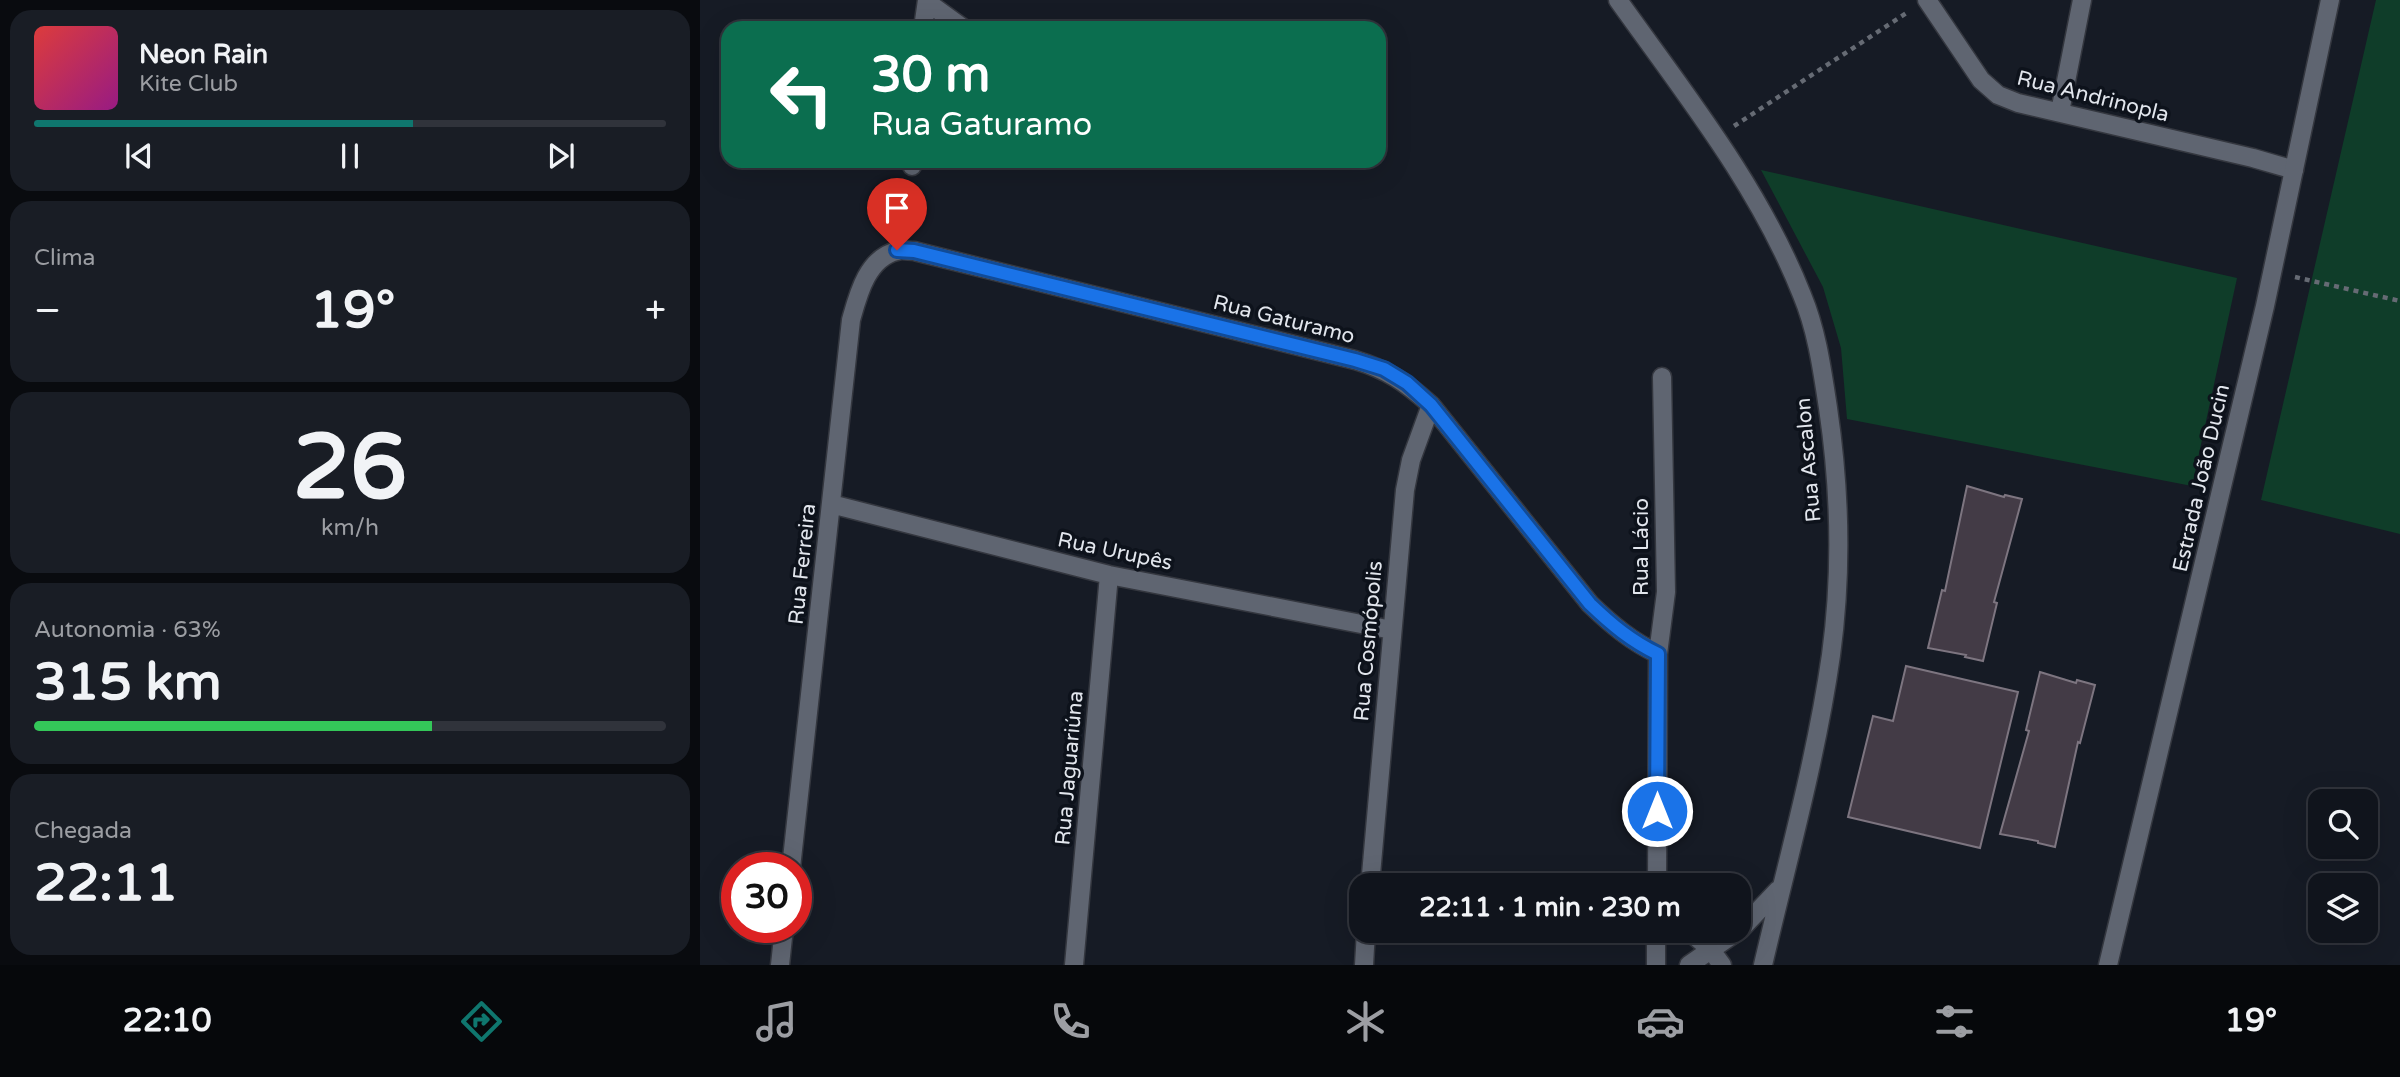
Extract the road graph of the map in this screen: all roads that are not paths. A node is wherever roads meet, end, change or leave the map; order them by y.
1 (1618, 0) edge
2 (2082, 0) edge
3 (2330, 0) edge
4 (927, 1) edge
5 (1921, 4) edge
6 (924, 21) edge
7 (954, 21) edge
8 (2060, 112) junction
9 (2294, 170) junction
10 (871, 269) joint
11 (1662, 377) dead end
12 (1431, 405) junction
13 (831, 504) junction
14 (1109, 575) junction
15 (1392, 630) junction
16 (1658, 654) junction
17 (793, 852) edge
18 (1657, 864) junction
19 (1371, 873) edge
20 (1657, 873) edge
21 (1660, 873) edge
22 (1781, 888) junction
23 (1751, 919) edge
24 (782, 943) edge
25 (1365, 943) edge
26 (1656, 943) edge
27 (1703, 943) edge
28 (1721, 943) edge
29 (1711, 950) junction
30 (780, 965) edge
31 (1074, 965) edge
32 (1363, 965) edge
33 (1656, 965) edge
34 (1689, 965) edge
35 (1722, 965) edge
36 (1763, 965) edge
37 (2108, 965) edge

1 - 22 street, Rua Ascalon
2 - 8 street
3 - 9 street, Estrada João Ducin
4 - 6 street
4 - 7 street
5 - 8 street, Rua Andrinopla
8 - 9 street, Rua Andrinopla
9 - 37 street, Estrada João Ducin
10 - 12 street, Rua Gaturamo
10 - 13 street, Rua Ferreira
11 - 16 street, Rua Lácio
12 - 15 street, Rua Cosmópolis
12 - 16 street, Rua Gaturamo
13 - 14 street, Rua Urupês
13 - 17 street, Rua Ferreira
14 - 15 street, Rua Urupês
14 - 31 street, Rua Jaguariúna
15 - 19 street, Rua Cosmópolis
16 - 18 street, Rua Lácio
18 - 20 street, Rua Lácio
18 - 21 street
22 - 23 street
22 - 36 street, Rua Ascalon
24 - 30 street
25 - 32 street
26 - 33 street
27 - 29 street
28 - 29 street
29 - 34 street
29 - 35 street

